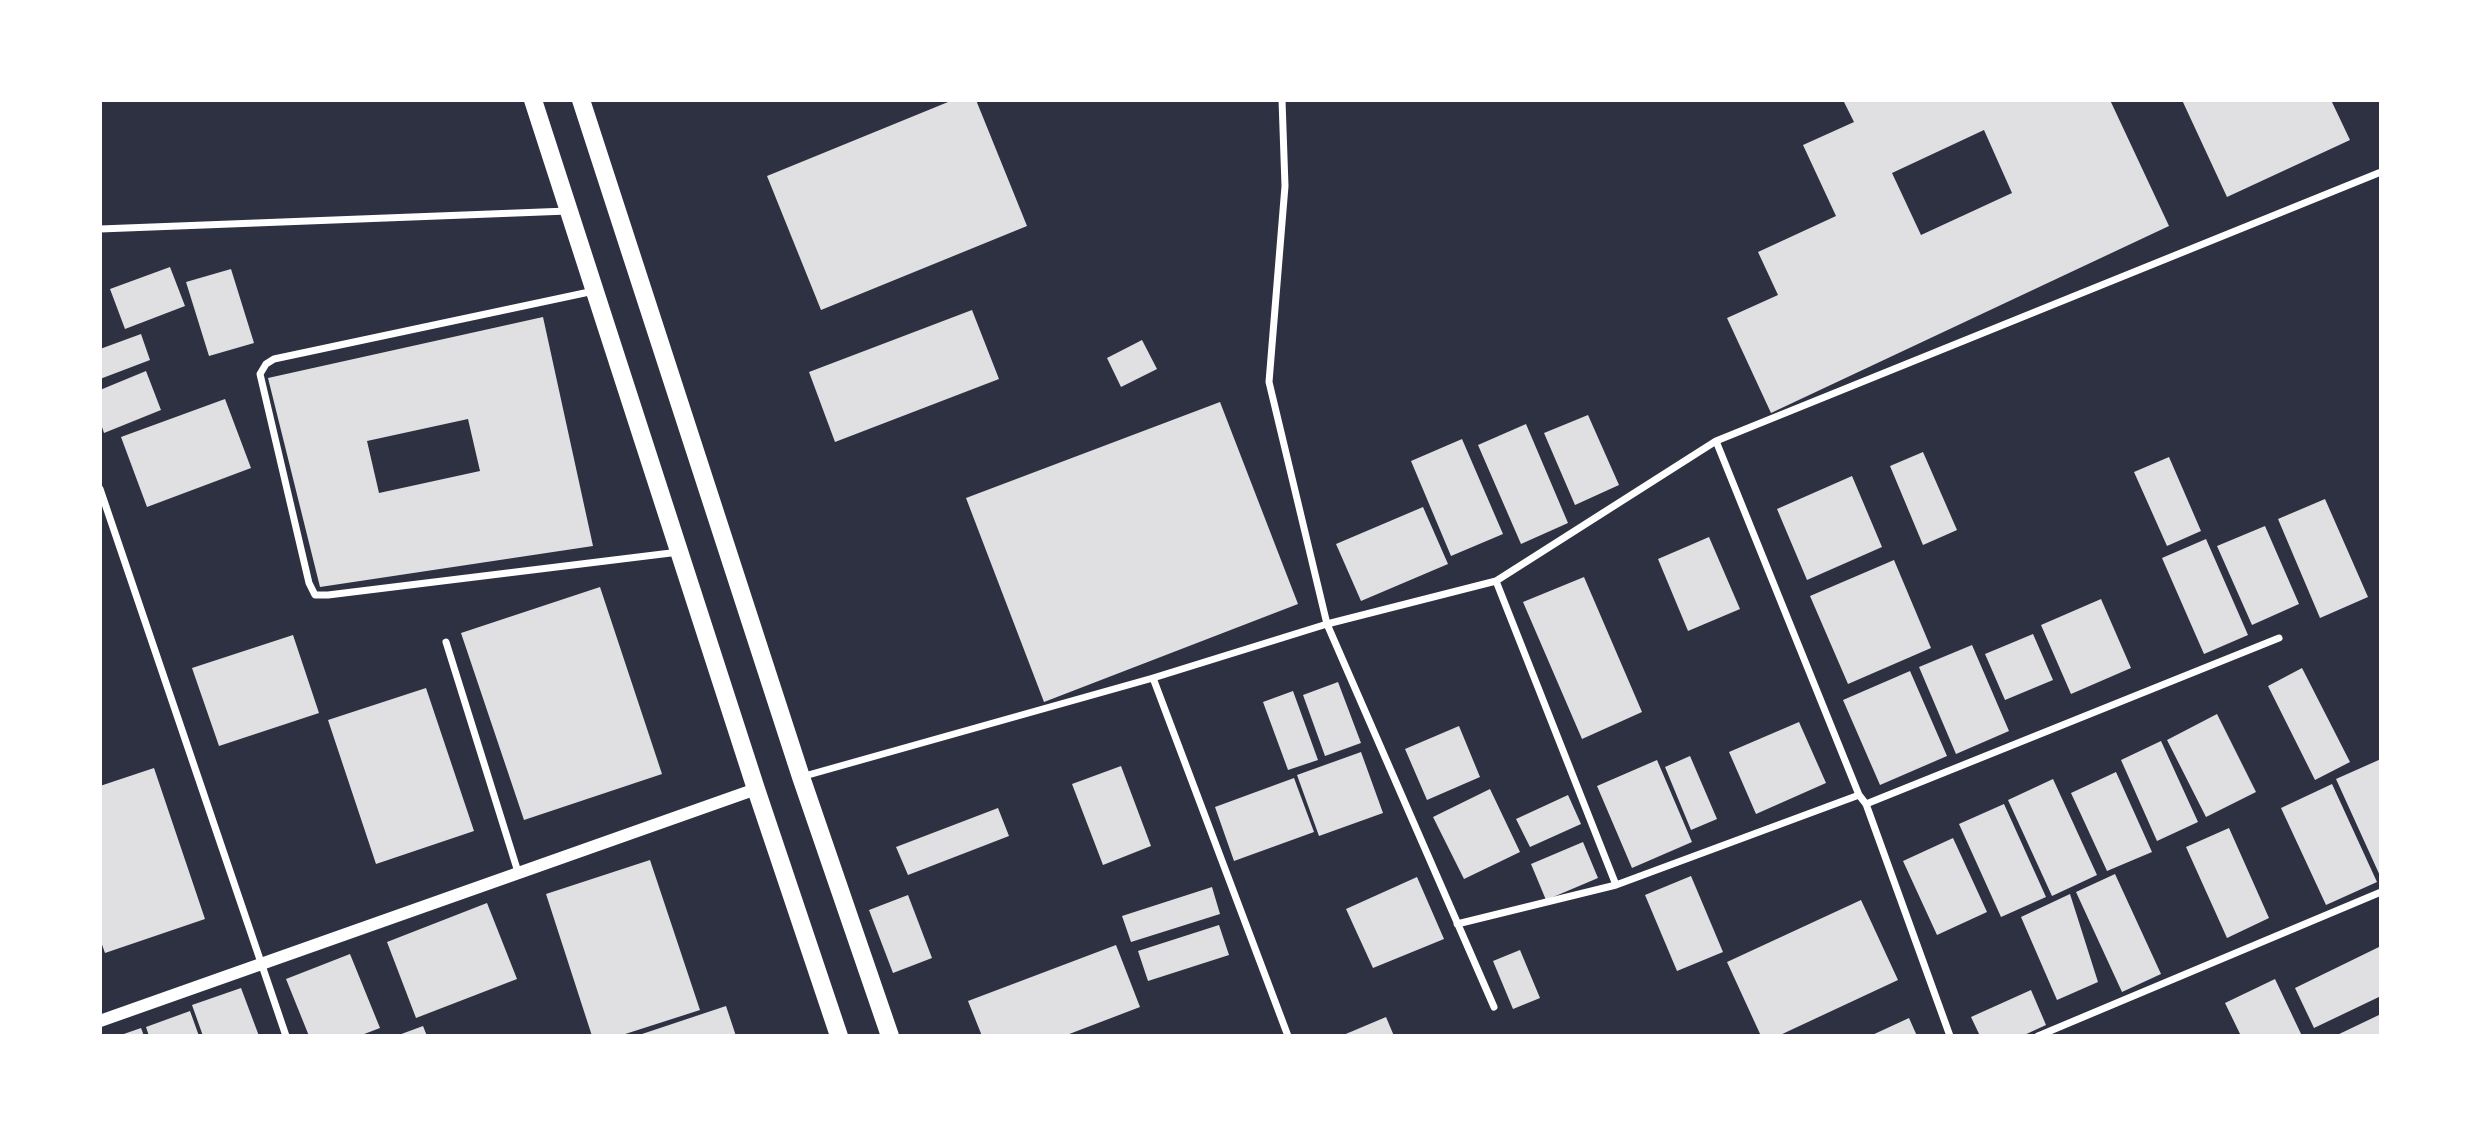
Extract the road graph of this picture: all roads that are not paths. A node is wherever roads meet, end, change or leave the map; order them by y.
1 (533, 100) edge
2 (581, 100) edge
3 (1282, 100) edge
4 (2381, 172) edge
5 (569, 211) junction
6 (100, 229) edge
7 (595, 291) junction
8 (1716, 441) junction
9 (100, 489) edge
10 (679, 552) junction
11 (1496, 581) junction
12 (1327, 624) junction
13 (2279, 638) dead end
14 (446, 642) dead end
15 (1153, 678) junction
16 (801, 777) junction
17 (756, 789) junction
18 (1859, 795) junction
19 (1866, 804) junction
20 (519, 872) junction
21 (1616, 885) junction
22 (2381, 892) edge
23 (1457, 924) junction
24 (262, 964) junction
25 (1494, 1007) dead end
26 (100, 1021) edge
27 (286, 1036) edge
28 (839, 1036) edge
29 (890, 1036) edge
30 (1288, 1036) edge
31 (1950, 1036) edge
32 (2038, 1036) edge

1 - 5 main road
2 - 16 main road
3 - 12 street
4 - 8 street
5 - 6 street
5 - 7 main road
7 - 10 main road
7 - 10 street
8 - 11 street
8 - 18 street
9 - 24 street
10 - 17 main road
11 - 12 street
11 - 21 street
12 - 15 street
12 - 23 street
13 - 19 street
14 - 20 street
15 - 16 street
15 - 30 street
16 - 29 main road
17 - 20 street
17 - 28 main road
18 - 19 street
18 - 21 street
19 - 31 street
20 - 24 street
21 - 23 street
22 - 32 street
23 - 25 street
24 - 26 street
24 - 27 street

